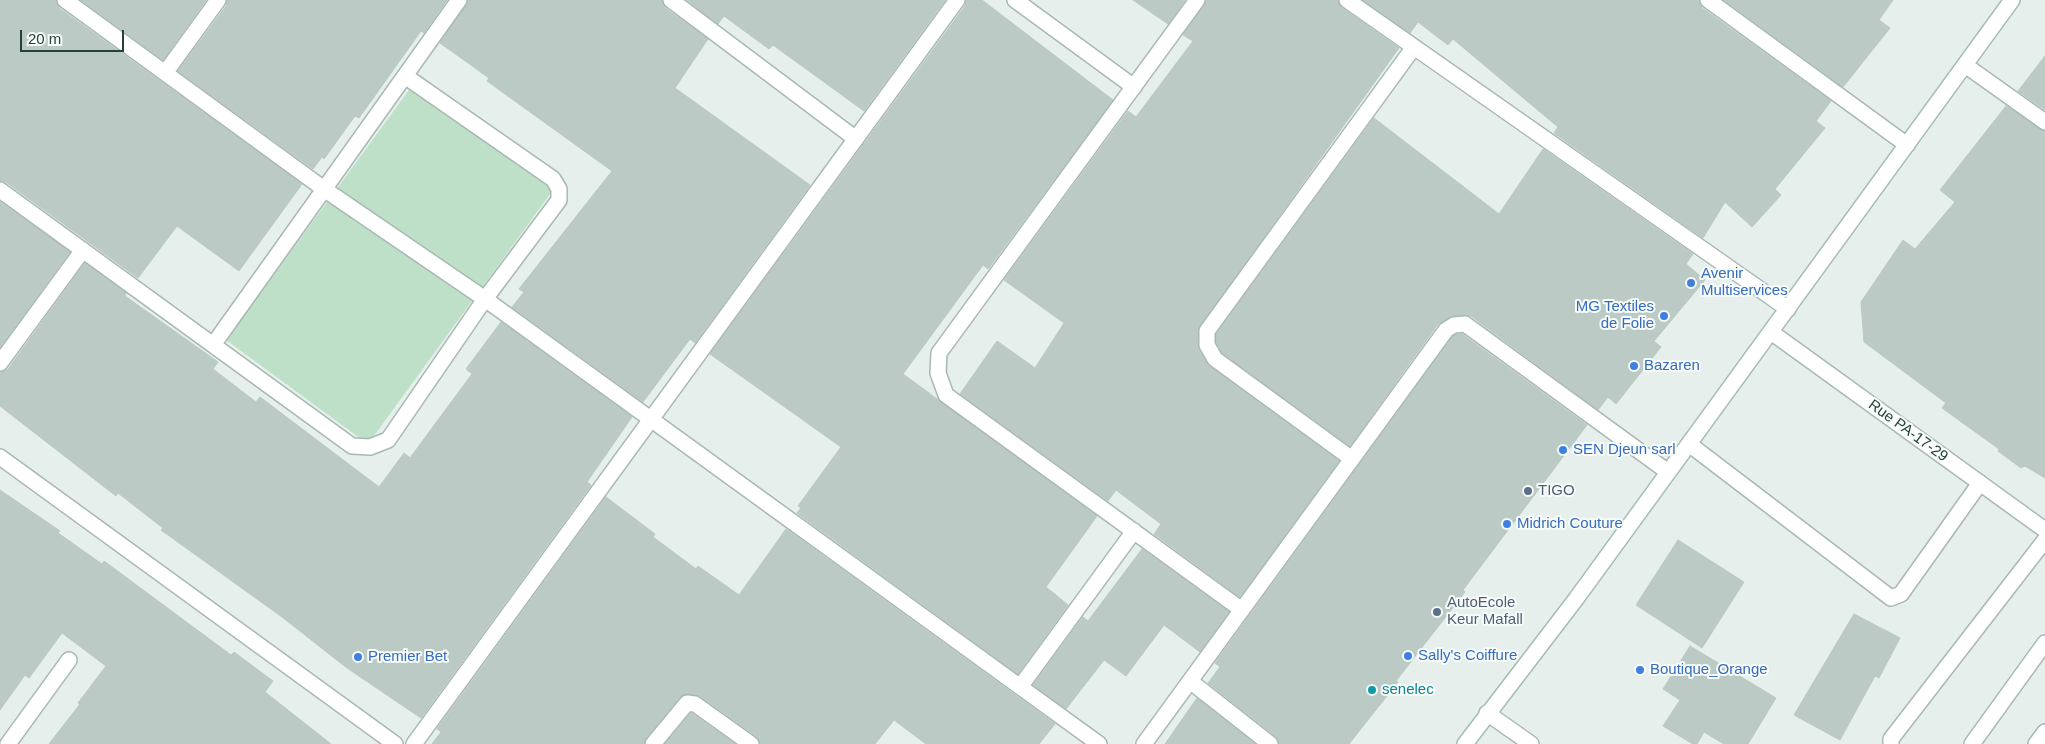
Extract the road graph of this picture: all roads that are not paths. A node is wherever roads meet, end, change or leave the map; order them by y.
1 (65, 0) edge
2 (218, 0) edge
3 (459, 0) edge
4 (671, 0) edge
5 (957, 0) edge
6 (1015, 0) edge
7 (1197, 0) edge
8 (1346, 0) edge
9 (1708, 0) edge
10 (2012, 0) edge
11 (1414, 47) junction
12 (1965, 65) junction
13 (164, 73) junction
14 (405, 76) junction
15 (1134, 87) junction
16 (2045, 122) edge
17 (856, 138) junction
18 (1907, 145) junction
19 (324, 189) junction
20 (0, 190) edge
21 (83, 250) junction
22 (486, 299) junction
23 (1788, 309) junction
24 (1770, 332) junction
25 (213, 345) junction
26 (0, 363) edge
27 (651, 419) junction
28 (1689, 444) junction
29 (0, 458) edge
30 (1352, 459) junction
31 (1668, 472) junction
32 (1980, 483) junction
33 (2045, 530) edge
34 (1134, 531) junction
35 (2045, 540) edge
36 (1242, 610) junction
37 (2045, 643) edge
38 (69, 660) dead end
39 (1190, 681) junction
40 (1020, 687) junction
41 (1488, 713) junction
42 (2045, 732) edge
43 (8, 744) edge
44 (395, 744) edge
45 (414, 744) edge
46 (653, 744) edge
47 (751, 744) edge
48 (1099, 744) edge
49 (1144, 744) edge
50 (1270, 744) edge
51 (1465, 744) edge
52 (1532, 744) edge
53 (1891, 744) edge
54 (1972, 744) edge
55 (2036, 744) edge

1 - 13 street
2 - 13 street
3 - 14 street
4 - 17 street
5 - 17 street
6 - 15 street
7 - 15 street
8 - 11 street
9 - 18 street
10 - 12 street
11 - 23 street
11 - 30 street
12 - 16 street
12 - 18 street
13 - 19 street
14 - 19 street
14 - 22 street
15 - 34 street
17 - 27 street
18 - 23 street
19 - 22 street
19 - 25 street
20 - 21 street
21 - 25 street
21 - 26 street
22 - 25 street
22 - 27 street
23 - 24 street
24 - 28 street
24 - 32 street, Rue PA-17-29
27 - 40 street
27 - 45 street
28 - 31 street
28 - 32 street
29 - 44 street
30 - 31 street
30 - 36 street
31 - 41 street
32 - 33 street, Rue PA-17-29
34 - 36 street
34 - 40 street
35 - 53 street
36 - 39 street
37 - 54 street
38 - 43 street
39 - 49 street
39 - 50 street
40 - 48 street
41 - 51 street
41 - 52 street
42 - 55 street
46 - 47 street

